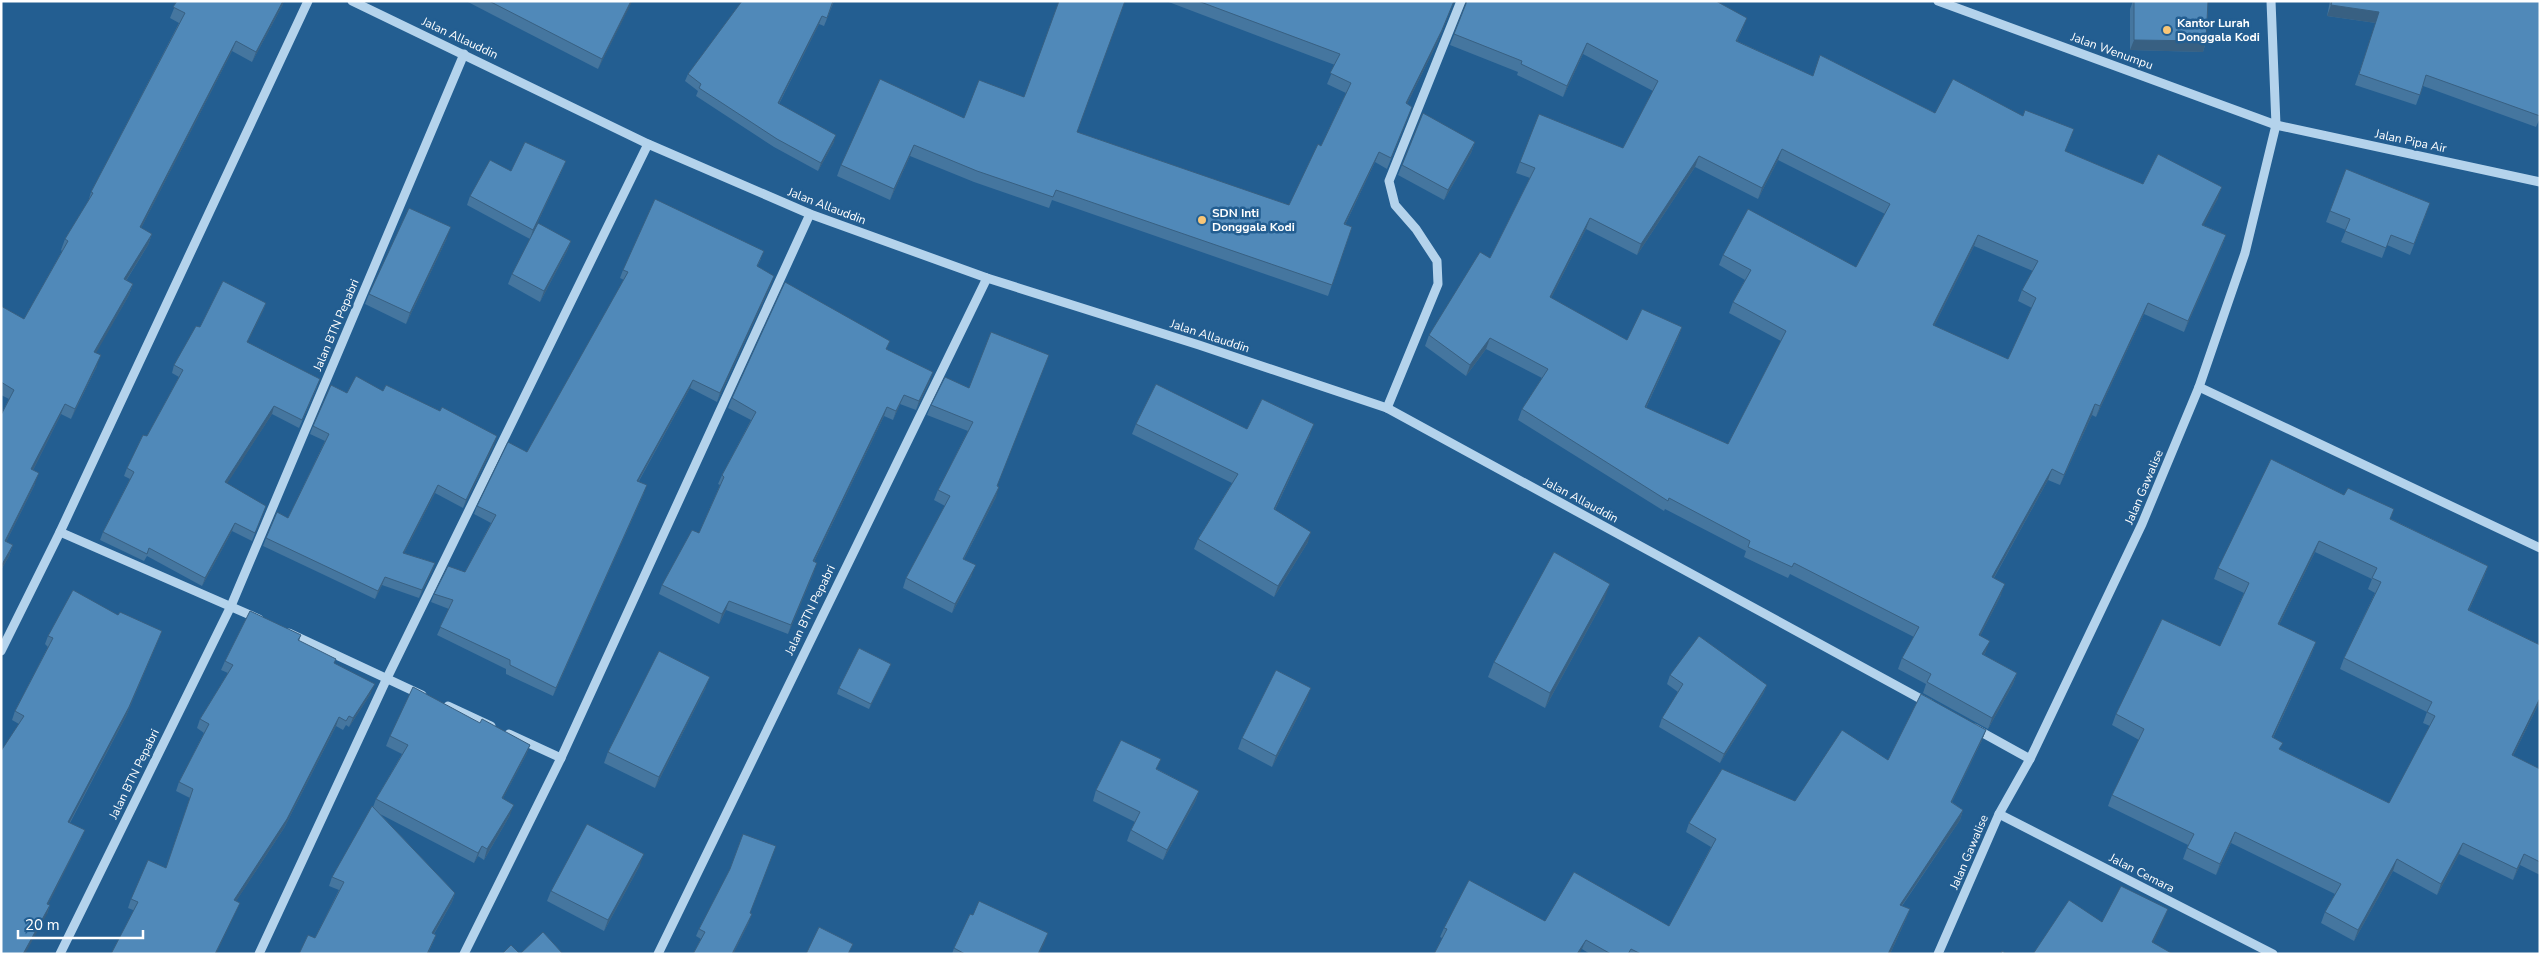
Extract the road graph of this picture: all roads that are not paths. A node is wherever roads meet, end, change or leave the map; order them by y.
1 (308, 1) edge
2 (352, 1) edge
3 (1461, 1) edge
4 (1938, 1) edge
5 (2272, 1) edge
6 (464, 54) junction
7 (2276, 125) junction
8 (648, 144) junction
9 (2540, 182) edge
10 (810, 214) junction
11 (987, 278) junction
12 (2199, 387) junction
13 (1387, 408) junction
14 (60, 532) junction
15 (2540, 548) edge
16 (231, 606) junction
17 (266, 622) edge
18 (283, 630) edge
19 (1, 651) edge
20 (387, 678) junction
21 (1935, 706) edge
22 (1961, 721) edge
23 (561, 758) junction
24 (2030, 759) junction
25 (1999, 814) junction
26 (60, 954) edge
27 (259, 954) edge
28 (464, 954) edge
29 (658, 954) edge
30 (1938, 954) edge
31 (2273, 954) edge

1 - 14 street
2 - 6 street, Jalan Allauddin
3 - 13 street
4 - 7 street, Jalan Wenumpu
5 - 7 street, Jalan Gawalise
6 - 8 street, Jalan Allauddin
6 - 16 street, Jalan BTN Pepabri
7 - 9 street, Jalan Pipa Air
7 - 12 street, Jalan Gawalise
8 - 10 street, Jalan Allauddin
8 - 20 street
10 - 11 street, Jalan Allauddin
10 - 23 street
11 - 13 street, Jalan Allauddin
11 - 29 street, Jalan BTN Pepabri
12 - 15 street
12 - 24 street, Jalan Gawalise
13 - 21 street, Jalan Allauddin
14 - 16 street
14 - 19 street
16 - 17 street
16 - 26 street, Jalan BTN Pepabri
18 - 20 street
20 - 23 street
20 - 27 street
22 - 24 street
23 - 28 street
24 - 25 street, Jalan Gawalise
25 - 30 street, Jalan Gawalise
25 - 31 street, Jalan Cemara

